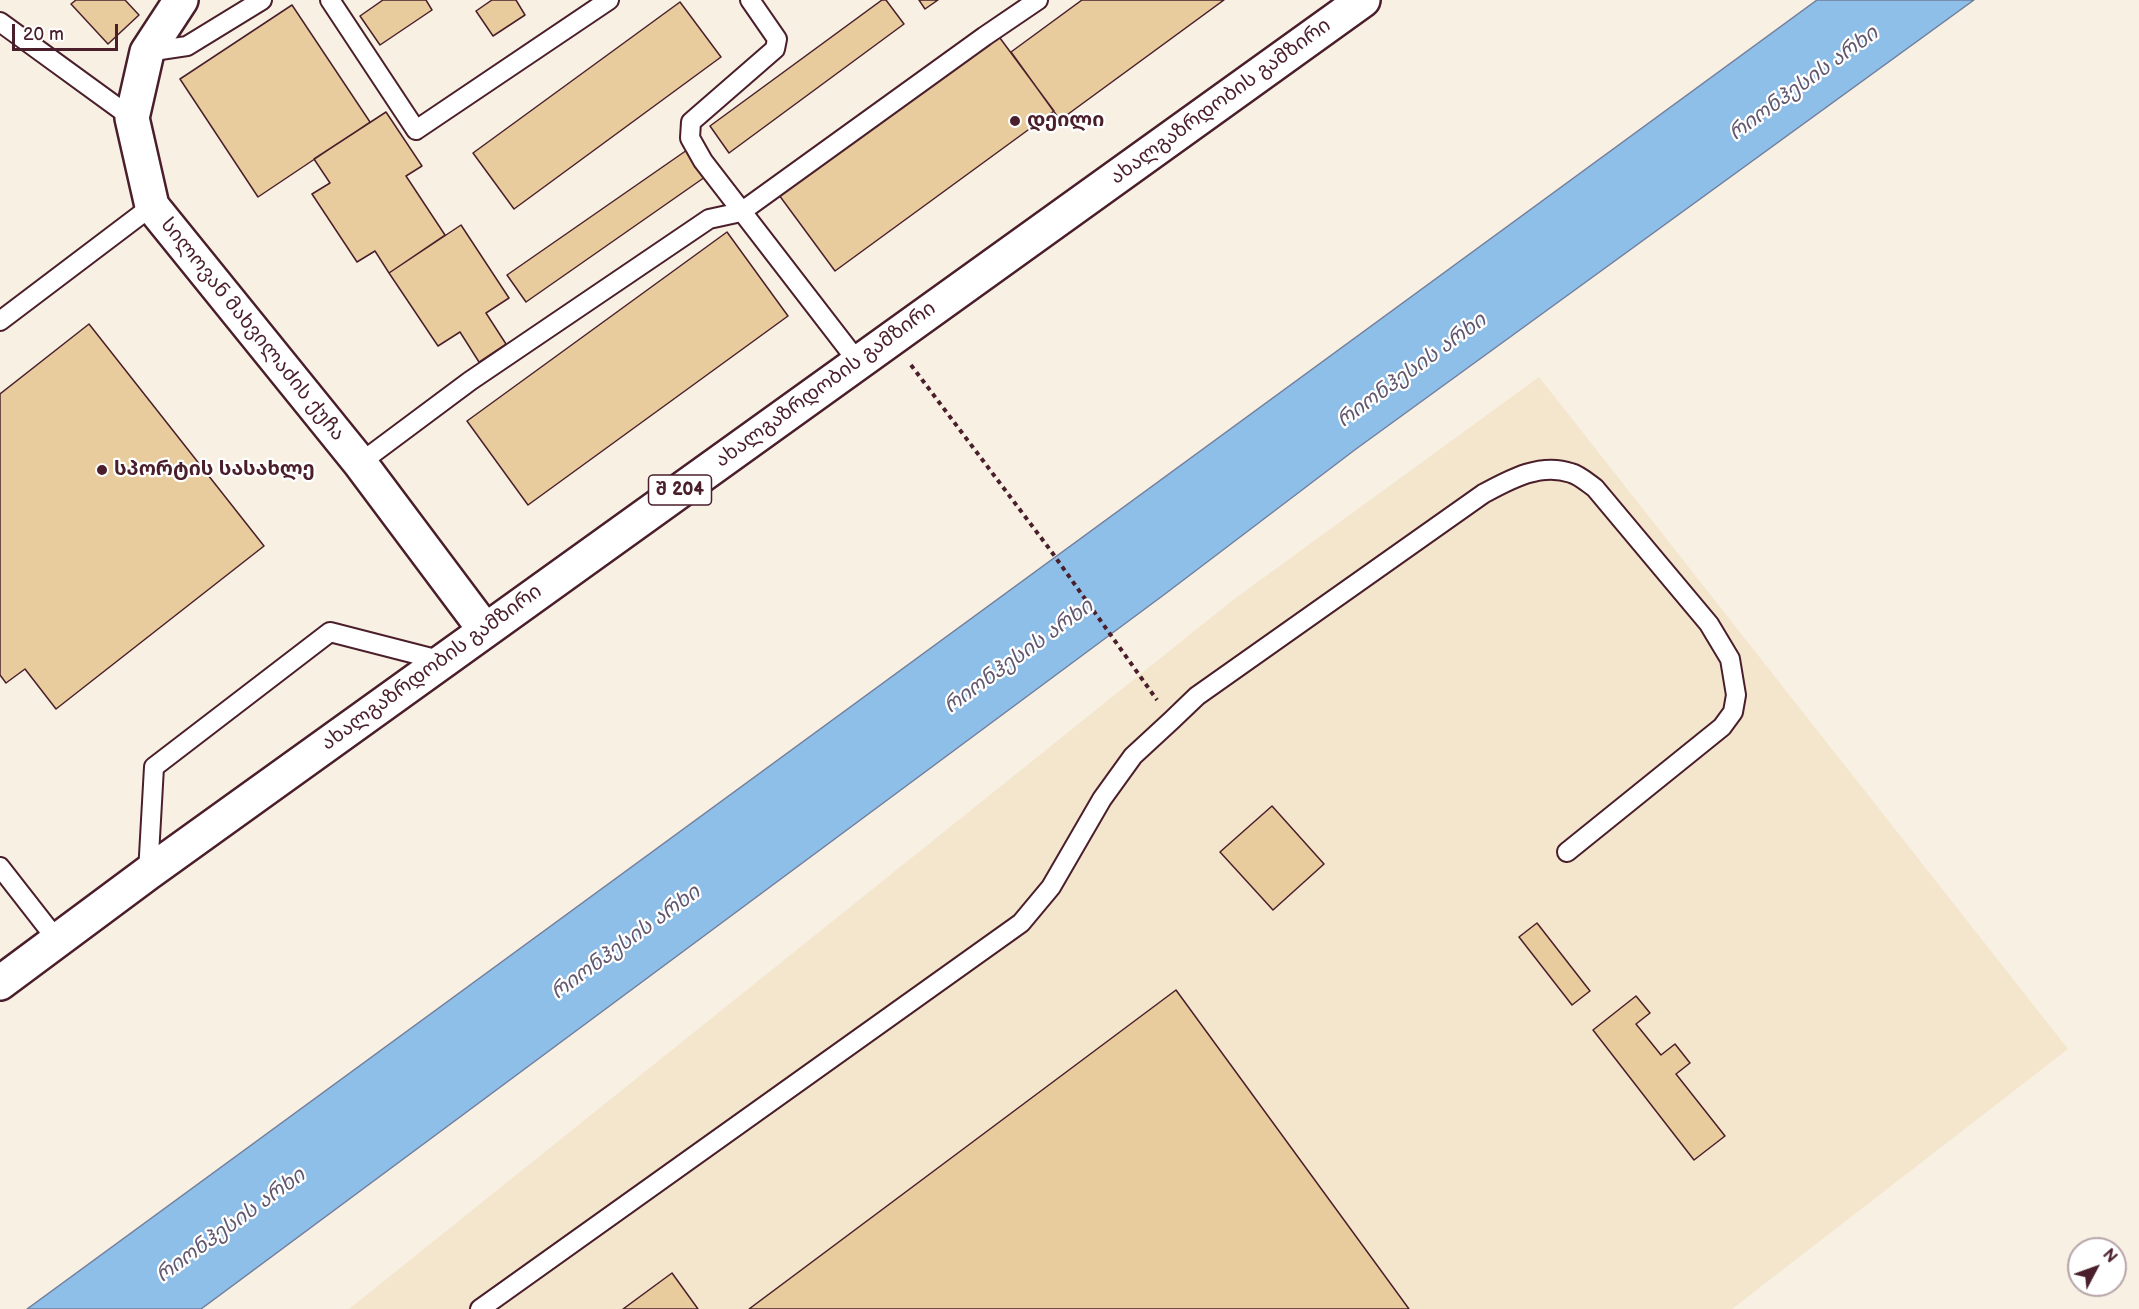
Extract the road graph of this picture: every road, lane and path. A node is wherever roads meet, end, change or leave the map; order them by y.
1 (181, 0) edge
2 (262, 0) edge
3 (330, 0) edge
4 (609, 0) edge
5 (750, 0) edge
6 (1038, 0) edge
7 (1352, 3) edge
8 (0, 22) edge
9 (147, 52) junction
10 (132, 118) junction
11 (152, 206) junction
12 (741, 212) junction
13 (0, 321) edge
14 (891, 338) junction
15 (858, 362) junction
16 (360, 463) junction
17 (485, 630) junction
18 (442, 661) junction
19 (1143, 683) dead end
20 (1567, 852) dead end
21 (0, 867) edge
22 (148, 873) junction
23 (57, 940) junction
24 (0, 983) edge
25 (480, 1309) edge

1 - 9 main road, სილოვან მახვილაძის ქუჩა
2 - 9 lane
3 - 4 lane
5 - 12 lane
6 - 12 lane
7 - 14 main road, ახალგაზრდობის გამზირი / შ 204
8 - 10 lane
9 - 10 main road, სილოვან მახვილაძის ქუჩა
10 - 11 main road, სილოვან მახვილაძის ქუჩა
11 - 13 lane
11 - 16 main road, სილოვან მახვილაძის ქუჩა
12 - 15 lane
12 - 16 lane
14 - 15 main road, ახალგაზრდობის გამზირი / შ 204
14 - 19 path
15 - 17 main road, ახალგაზრდობის გამზირი / შ 204
16 - 17 main road, სილოვან მახვილაძის ქუჩა
17 - 18 main road, ახალგაზრდობის გამზირი / შ 204
18 - 22 main road, ახალგაზრდობის გამზირი / შ 204
18 - 22 lane
20 - 25 lane
21 - 23 lane
22 - 23 main road, ახალგაზრდობის გამზირი / შ 204
23 - 24 main road, ახალგაზრდობის გამზირი / შ 204

